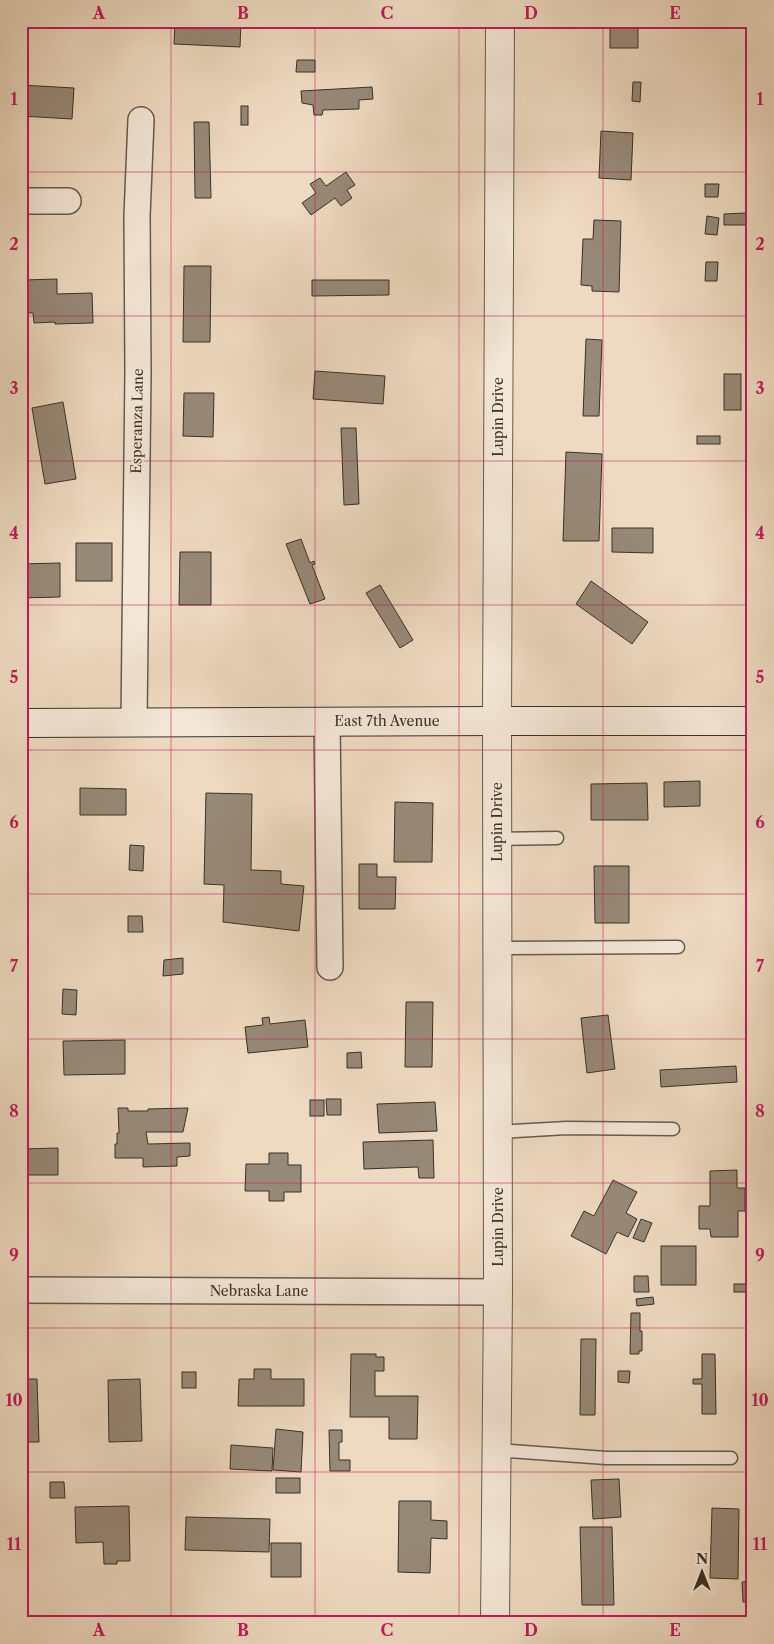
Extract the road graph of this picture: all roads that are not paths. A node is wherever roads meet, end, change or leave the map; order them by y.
1 (500, 21) edge
2 (141, 120) dead end
3 (21, 201) edge
4 (68, 201) dead end
5 (497, 721) junction
6 (134, 722) junction
7 (327, 722) junction
8 (753, 722) edge
9 (21, 723) edge
10 (557, 838) dead end
11 (497, 839) junction
12 (678, 947) dead end
13 (497, 948) junction
14 (330, 967) dead end
15 (673, 1129) dead end
16 (497, 1132) junction
17 (21, 1290) edge
18 (498, 1292) junction
19 (496, 1450) junction
20 (731, 1458) dead end
21 (495, 1623) edge

1 - 5 street, Lupin Drive
2 - 6 street, Esperanza Lane
3 - 4 street
5 - 7 street, East 7th Avenue
5 - 8 street, East 7th Avenue
5 - 11 street, Lupin Drive
6 - 7 street, East 7th Avenue
6 - 9 street, East 7th Avenue
7 - 14 street
10 - 11 lane
11 - 13 street, Lupin Drive
12 - 13 lane
13 - 16 street, Lupin Drive
15 - 16 lane
16 - 18 street, Lupin Drive
17 - 18 street, Nebraska Lane
18 - 19 street, Lupin Drive
19 - 20 lane
19 - 21 street, Lupin Drive

